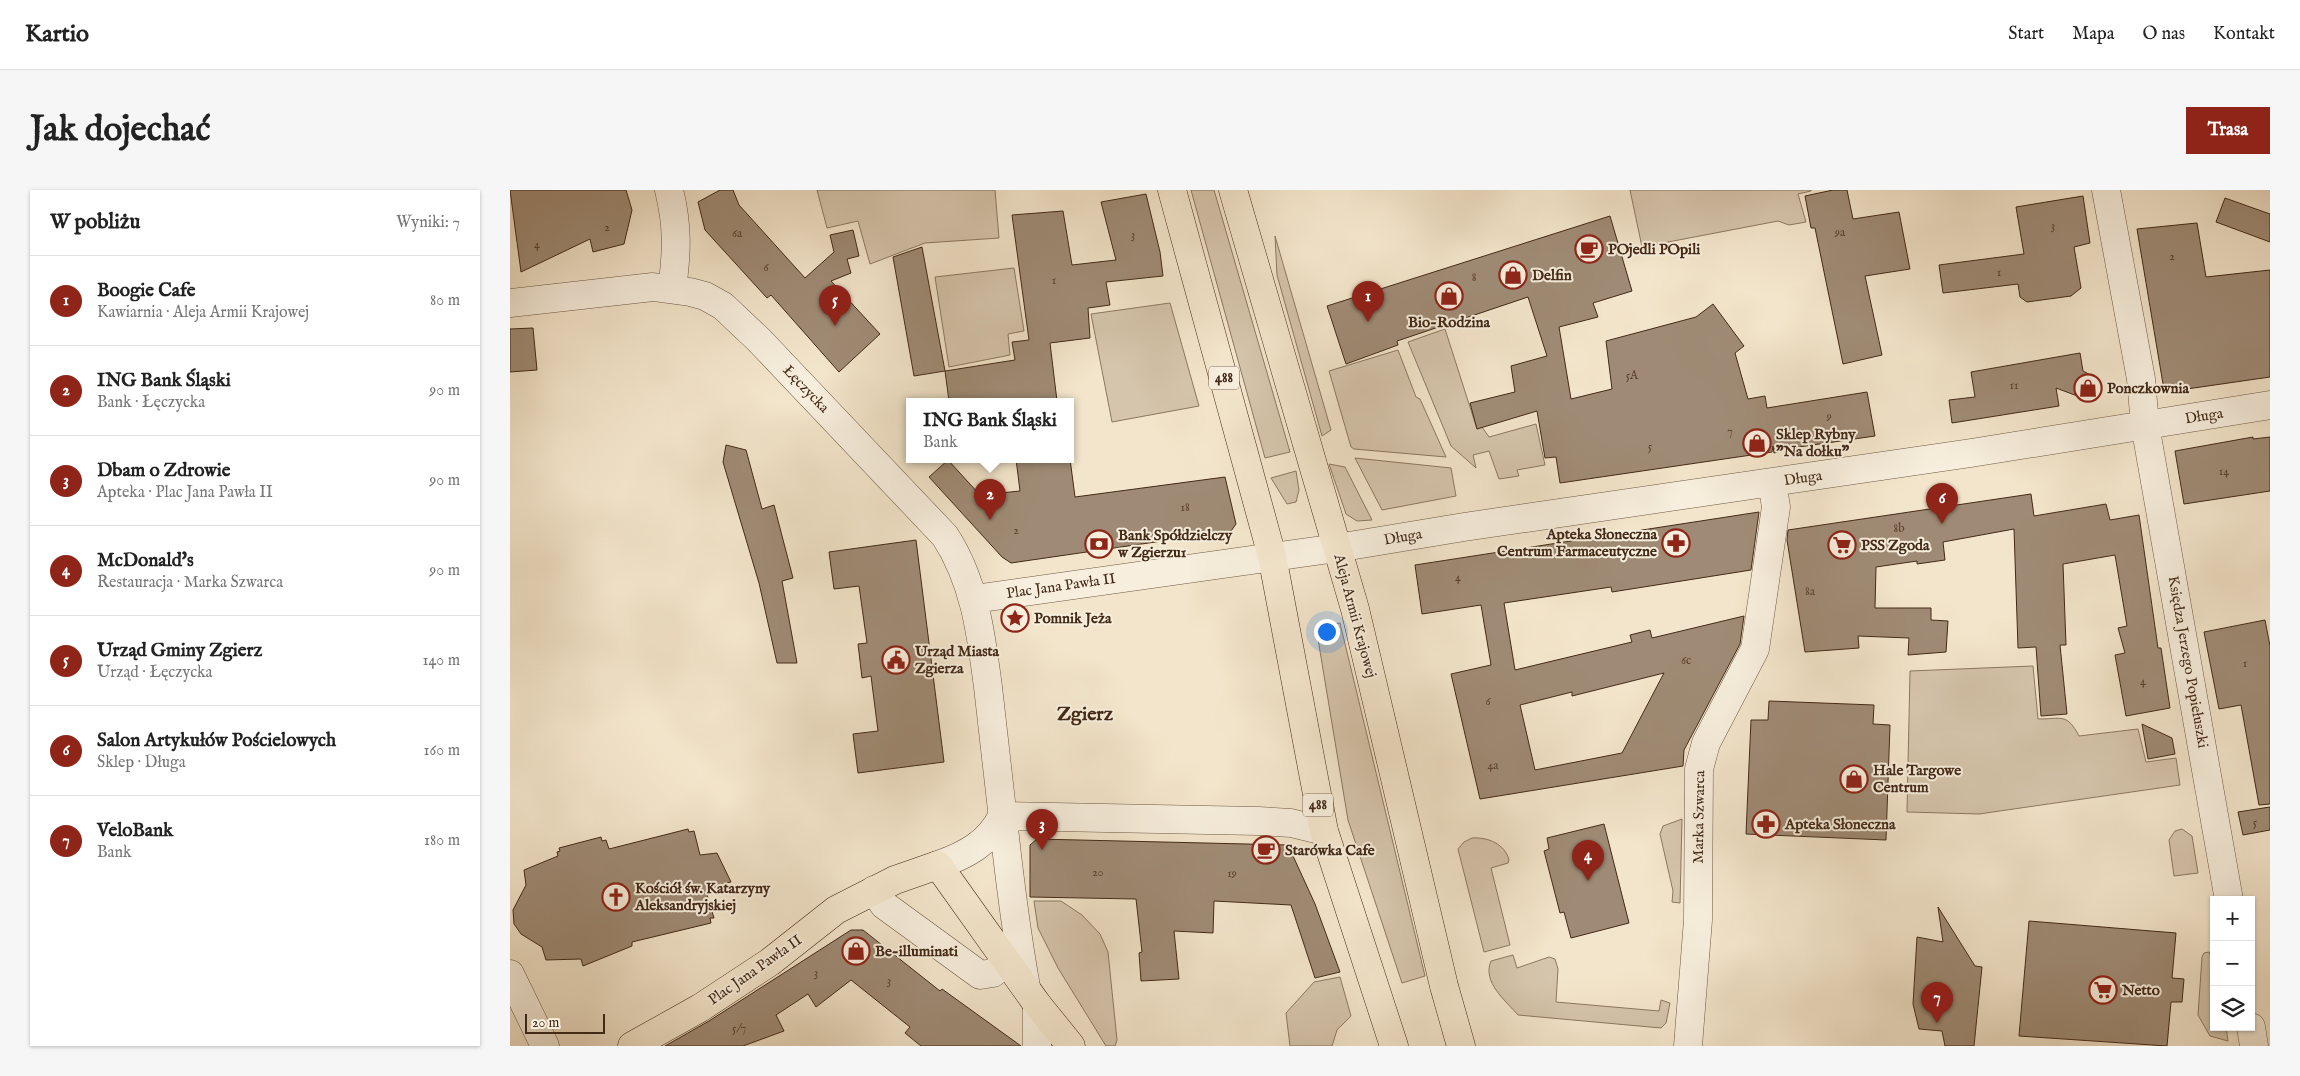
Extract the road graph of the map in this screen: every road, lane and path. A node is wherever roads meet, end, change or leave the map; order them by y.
1 (669, 190) edge
2 (1172, 190) edge
3 (1233, 190) edge
4 (2106, 190) edge
5 (672, 289) junction
6 (510, 303) edge
7 (2270, 405) edge
8 (2145, 425) junction
9 (1772, 482) junction
10 (1336, 548) junction
11 (1272, 556) junction
12 (974, 599) junction
13 (1002, 816) junction
14 (1324, 831) junction
15 (938, 865) junction
16 (874, 890) junction
17 (2228, 896) edge
18 (1008, 961) junction
19 (510, 974) edge
20 (1032, 996) junction
21 (2252, 1031) edge
22 (546, 1046) edge
23 (632, 1046) edge
24 (1037, 1046) edge
25 (1071, 1046) edge
26 (1394, 1046) edge
27 (1461, 1046) edge
28 (1688, 1046) edge
29 (2254, 1046) edge

1 - 5 street
2 - 11 main road, 488
3 - 10 main road, Aleja Armii Krajowej
4 - 8 street, Księdza Jerzego Popiełuszki
5 - 6 street, Łęczycka
5 - 12 street, Łęczycka
7 - 8 street, Długa
8 - 9 street, Długa
8 - 17 street, Księdza Jerzego Popiełuszki
9 - 10 street, Długa
9 - 28 street, Marka Szwarca
10 - 11 street, Plac Jana Pawła II
10 - 27 main road, Aleja Armii Krajowej
11 - 12 street, Plac Jana Pawła II
11 - 14 main road, 488
12 - 13 street
13 - 14 street
13 - 15 street, Plac Jana Pawła II
13 - 20 street
14 - 26 main road, 488
15 - 16 main road, Plac Jana Pawła II
15 - 18 main road
16 - 18 street
16 - 23 main road, Plac Jana Pawła II
18 - 20 main road
19 - 22 street
20 - 24 street
20 - 25 main road
21 - 29 street

